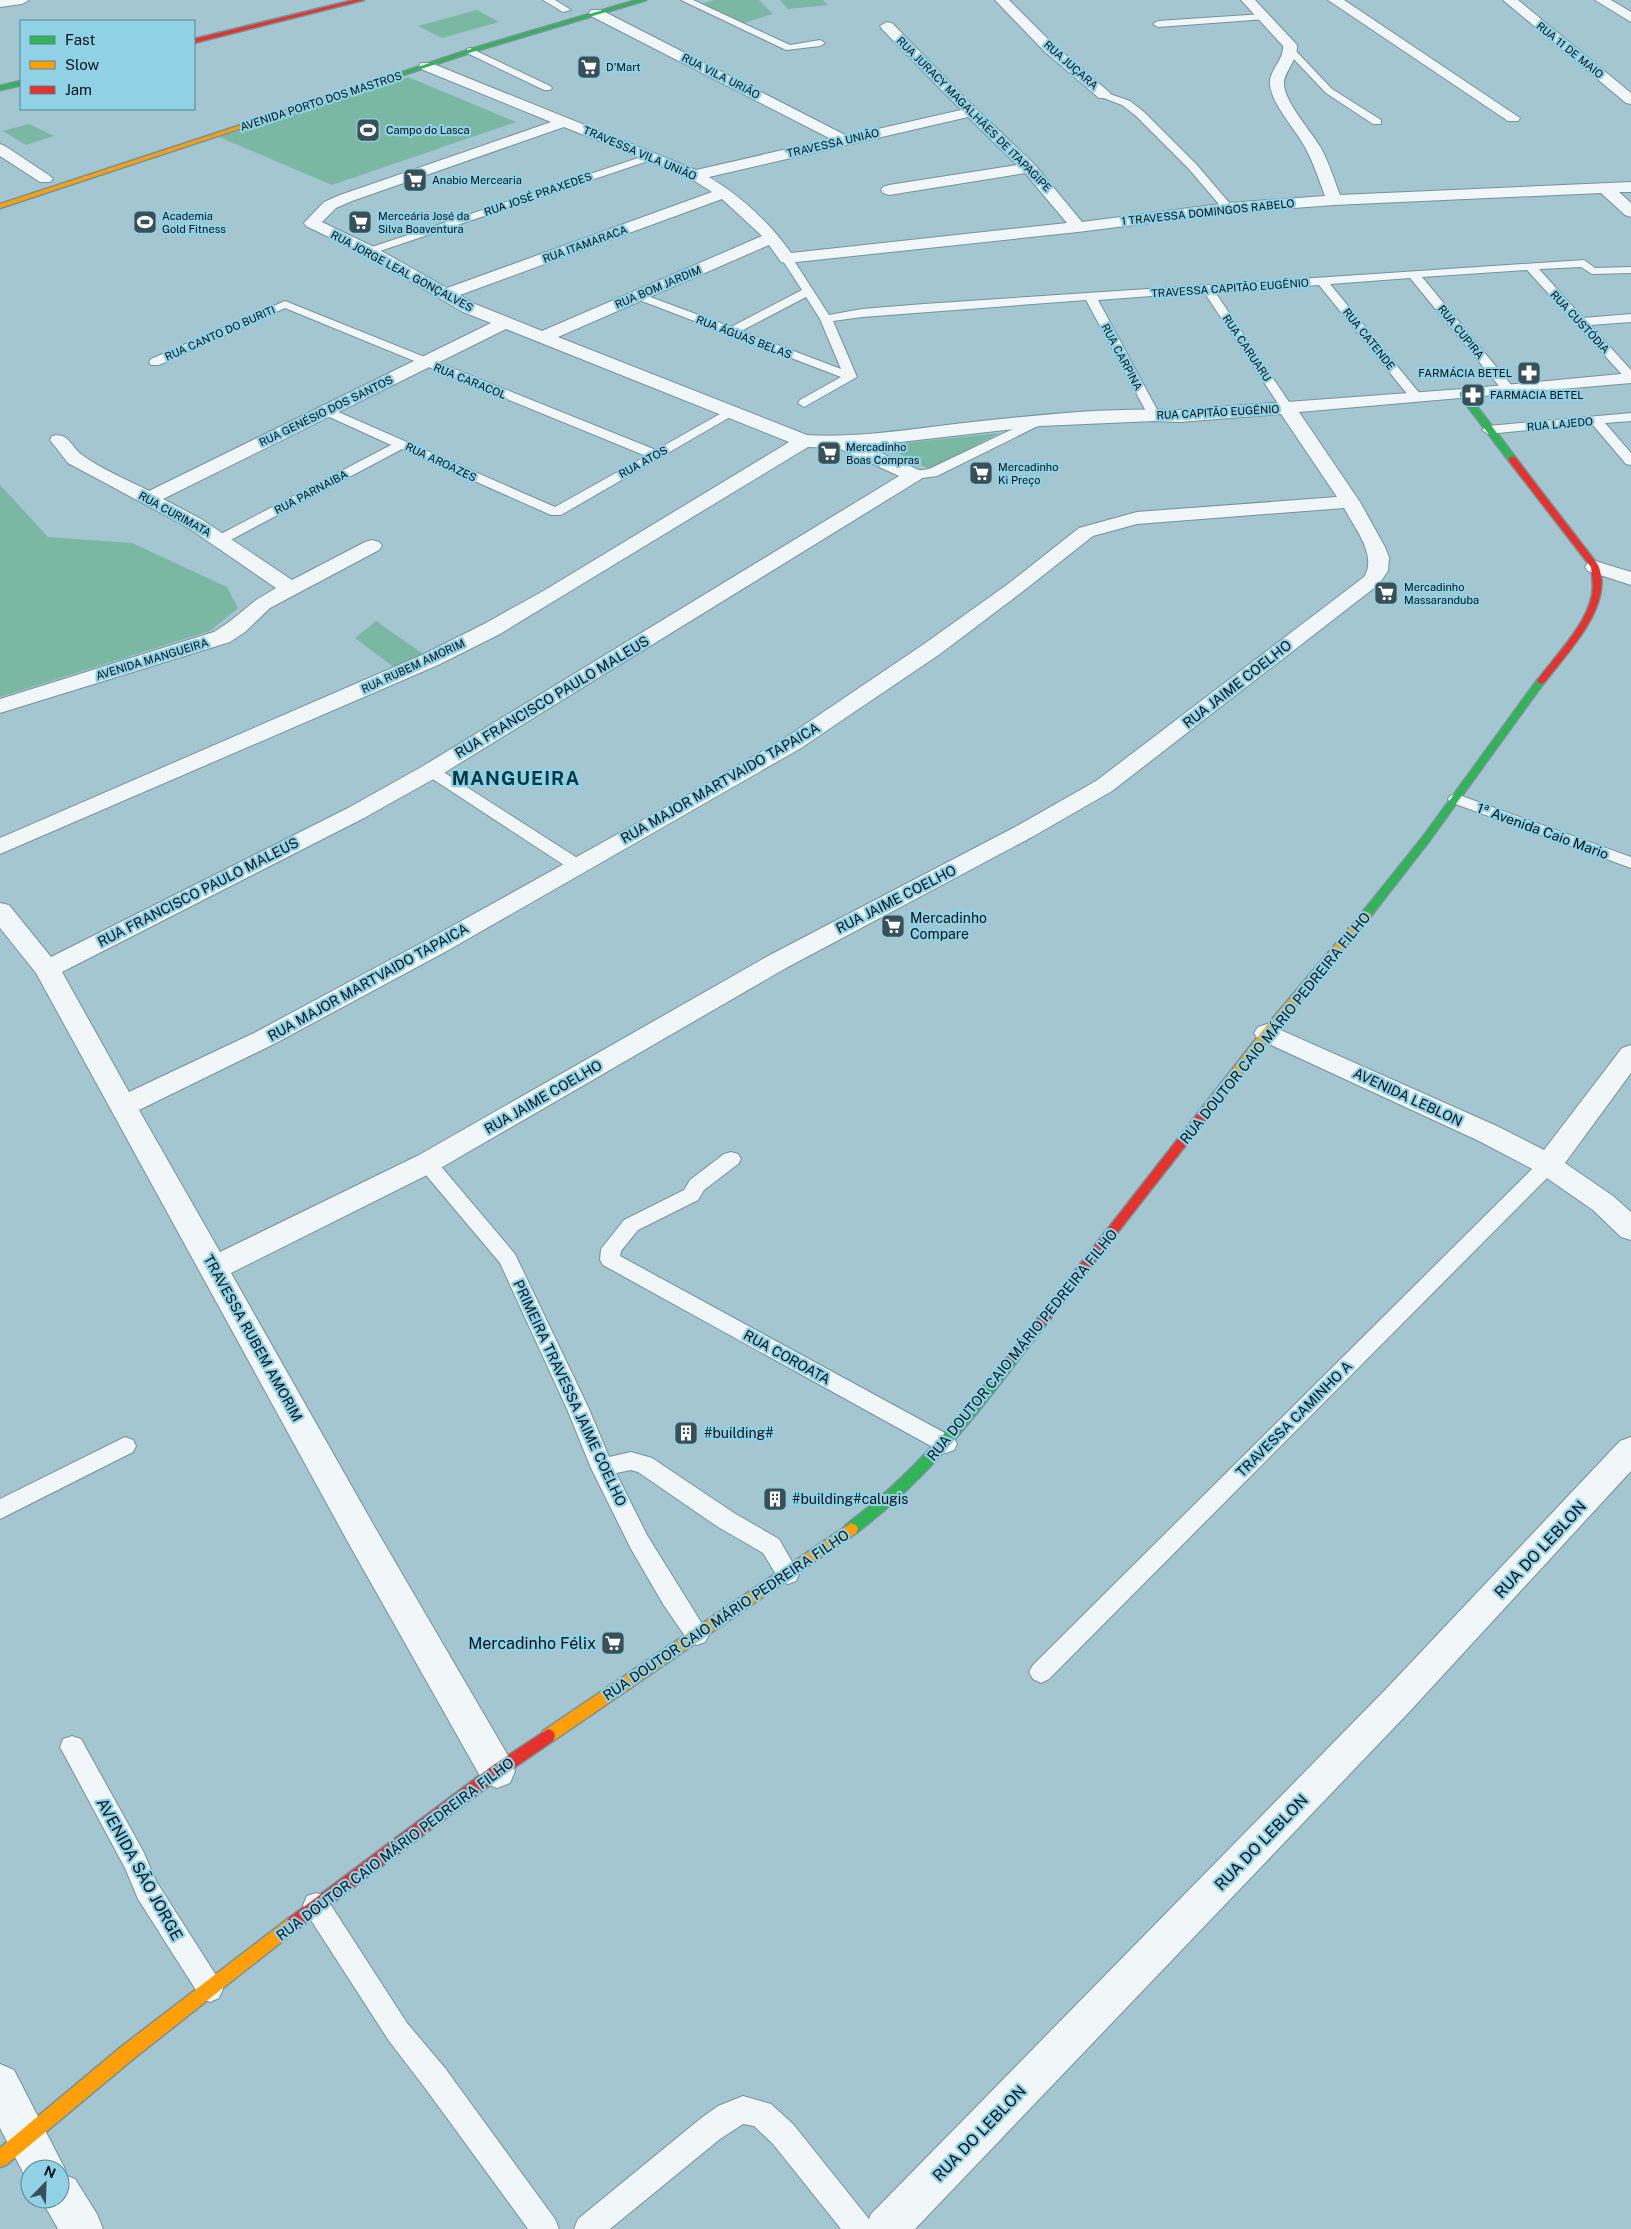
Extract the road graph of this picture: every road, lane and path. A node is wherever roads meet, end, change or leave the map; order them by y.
1 (12, 0) edge
2 (22, 0) edge
3 (359, 0) edge
4 (548, 0) edge
5 (604, 0) edge
6 (643, 0) edge
7 (686, 0) edge
8 (1002, 0) edge
9 (1248, 0) edge
10 (1335, 0) edge
11 (1510, 0) edge
12 (0, 2) edge
13 (1608, 3) edge
14 (1631, 5) edge
15 (566, 10) junction
16 (596, 13) junction
17 (550, 15) dead end
18 (1263, 17) junction
19 (1631, 18) edge
20 (1158, 24) dead end
21 (887, 26) dead end
22 (507, 28) dead end
23 (195, 41) edge
24 (820, 43) dead end
25 (456, 44) junction
26 (470, 51) junction
27 (1291, 51) junction
28 (427, 59) junction
29 (20, 83) edge
30 (0, 88) edge
31 (547, 88) dead end
32 (1104, 95) joint
33 (1631, 100) edge
34 (971, 112) junction
35 (1513, 118) dead end
36 (565, 122) junction
37 (1377, 122) dead end
38 (844, 140) junction
39 (0, 149) edge
40 (650, 156) junction
41 (1030, 168) junction
42 (73, 170) dead end
43 (696, 175) junction
44 (45, 179) junction
45 (27, 185) dead end
46 (1631, 187) edge
47 (1605, 188) junction
48 (889, 190) dead end
49 (725, 193) junction
50 (1334, 200) junction
51 (0, 206) edge
52 (1228, 208) junction
53 (1631, 212) edge
54 (1078, 227) junction
55 (773, 237) junction
56 (370, 252) junction
57 (788, 258) junction
58 (1530, 267) junction
59 (1631, 270) edge
60 (1413, 274) junction
61 (1322, 281) junction
62 (1207, 289) junction
63 (809, 291) junction
64 (445, 295) junction
65 (638, 296) junction
66 (1091, 298) junction
67 (285, 304) joint
68 (1631, 318) edge
69 (826, 319) junction
70 (1579, 322) junction
71 (505, 323) junction
72 (731, 332) junction
73 (543, 337) junction
74 (155, 362) dead end
75 (424, 362) junction
76 (851, 377) junction
77 (1631, 378) edge
78 (1508, 389) junction
79 (1463, 394) junction
80 (1416, 397) junction
81 (804, 403) dead end
82 (1287, 408) junction
83 (327, 411) junction
84 (731, 413) junction
85 (1154, 415) junction
86 (1631, 417) edge
87 (1040, 420) junction
88 (1595, 420) junction
89 (1488, 430) junction
90 (59, 440) dead end
91 (804, 441) junction
92 (402, 444) junction
93 (843, 444) junction
94 (656, 455) junction
95 (1631, 461) edge
96 (914, 475) junction
97 (146, 498) junction
98 (1350, 502) junction
99 (556, 512) joint
100 (220, 540) junction
101 (372, 546) dead end
102 (1595, 567) junction
103 (1631, 579) edge
104 (291, 589) junction
105 (0, 706) edge
106 (431, 771) junction
107 (1456, 798) junction
108 (0, 847) edge
109 (1631, 864) edge
110 (576, 865) junction
111 (0, 911) edge
112 (47, 969) junction
113 (1267, 1033) junction
114 (1631, 1054) edge
115 (123, 1106) junction
116 (731, 1159) dead end
117 (426, 1163) junction
118 (1548, 1165) junction
119 (1631, 1229) edge
120 (214, 1268) junction
121 (946, 1444) junction
122 (126, 1446) dead end
123 (1631, 1450) edge
124 (602, 1468) junction
125 (0, 1510) edge
126 (788, 1574) junction
127 (697, 1635) junction
128 (1041, 1672) dead end
129 (72, 1748) dead end
130 (497, 1771) junction
131 (316, 1905) junction
132 (210, 1989) junction
133 (0, 2084) edge
134 (23, 2155) edge
135 (69, 2209) edge
136 (82, 2229) edge
137 (545, 2229) edge
138 (588, 2229) edge
139 (859, 2229) edge
140 (886, 2229) edge

1 - 12 street
2 - 12 street
3 - 23 street
4 - 15 lane
5 - 15 street
6 - 16 street, AVENIDA PORTO DOS MASTROS
7 - 24 lane
8 - 32 street, RUA JUÇARA
9 - 18 street
10 - 35 street
11 - 33 street, RUA 11 DE MAIO
13 - 14 street
13 - 19 street
15 - 17 street
16 - 26 street, AVENIDA PORTO DOS MASTROS
16 - 38 street, RUA VILA URIÃO
18 - 20 lane
18 - 27 street
21 - 34 street, RUA JURACY MAGALHÃES DE ITAPAGIPE
22 - 25 street, AVENIDA PORTO DOS MASTROS
25 - 26 street
25 - 28 street, AVENIDA PORTO DOS MASTROS
26 - 28 street, AVENIDA PORTO DOS MASTROS
26 - 31 lane
27 - 37 lane
27 - 50 street
28 - 36 street, TRAVESSA VILA UNIÃO
28 - 51 street, AVENIDA PORTO DOS MASTROS
29 - 30 street
32 - 52 lane, RUA JUÇARA
34 - 38 street, TRAVESSA UNIÃO
34 - 41 street, RUA JURACY MAGALHÃES DE ITAPAGIPE
36 - 40 street, TRAVESSA VILA UNIÃO
36 - 56 street, RUA JORGE LEAL GONÇALVES
38 - 43 street, TRAVESSA UNIÃO
39 - 44 street
40 - 43 street, TRAVESSA VILA UNIÃO
40 - 56 lane, RUA JOSÉ PRAXEDES
41 - 48 street
41 - 54 street, RUA JURACY MAGALHÃES DE ITAPAGIPE
42 - 44 street
43 - 49 street, TRAVESSA VILA UNIÃO
44 - 45 street
46 - 47 street, 1 TRAVESSA DOMINGOS RABELO
47 - 50 street, 1 TRAVESSA DOMINGOS RABELO
47 - 53 street
49 - 55 street, TRAVESSA VILA UNIÃO
49 - 64 street, RUA ITAMARACA
50 - 52 street, 1 TRAVESSA DOMINGOS RABELO
52 - 54 street, 1 TRAVESSA DOMINGOS RABELO
54 - 57 street, 1 TRAVESSA DOMINGOS RABELO
55 - 57 street, TRAVESSA VILA UNIÃO
55 - 65 street, RUA BOM JARDIM
56 - 64 street, RUA JORGE LEAL GONÇALVES
57 - 63 lane, TRAVESSA VILA UNIÃO
58 - 59 lane, TRAVESSA CAPITÃO EUGÊNIO
58 - 60 lane, TRAVESSA CAPITÃO EUGÊNIO
58 - 70 lane, RUA CUSTÓDIA
60 - 61 lane, TRAVESSA CAPITÃO EUGÊNIO
60 - 78 lane, RUA CUPIRA
61 - 62 lane, TRAVESSA CAPITÃO EUGÊNIO
61 - 80 lane, RUA CATENDE
62 - 66 lane, TRAVESSA CAPITÃO EUGÊNIO
62 - 82 lane, RUA CARUARU
63 - 69 lane, TRAVESSA VILA UNIÃO
63 - 72 lane
64 - 71 street, RUA JORGE LEAL GONÇALVES
65 - 72 lane, RUA ÁGUAS BELAS
65 - 73 street, RUA BOM JARDIM
66 - 69 lane, TRAVESSA CAPITÃO EUGÊNIO
66 - 85 lane, RUA CARPINA
67 - 74 lane, RUA CANTO DO BURITI
67 - 75 lane, RUA CARACOL
68 - 70 lane
69 - 76 lane, TRAVESSA VILA UNIÃO
70 - 77 lane, RUA CUSTÓDIA
71 - 73 street, RUA JORGE LEAL GONÇALVES
71 - 75 street, RUA GENÉSIO DOS SANTOS
72 - 76 lane, RUA ÁGUAS BELAS
73 - 84 street, RUA JORGE LEAL GONÇALVES
75 - 83 street, RUA GENÉSIO DOS SANTOS
75 - 94 lane, RUA CARACOL
76 - 81 lane
77 - 78 street, RUA CAPITÃO EUGÊNIO
78 - 79 street, RUA CAPITÃO EUGÊNIO
79 - 80 street, RUA CAPITÃO EUGÊNIO
79 - 89 street
80 - 82 street, RUA CAPITÃO EUGÊNIO
82 - 85 street, RUA CAPITÃO EUGÊNIO
82 - 98 street, RUA JAIME COELHO
83 - 92 lane, RUA AROAZES
83 - 97 street, RUA GENÉSIO DOS SANTOS
84 - 91 street, RUA JORGE LEAL GONÇALVES
84 - 94 lane, RUA ATOS
85 - 87 street, RUA CAPITÃO EUGÊNIO
86 - 88 lane, RUA LAJEDO
87 - 93 street, RUA CAPITÃO EUGÊNIO
87 - 96 lane
88 - 89 lane, RUA LAJEDO
88 - 95 lane
89 - 102 street
90 - 97 street, RUA CURIMATA
91 - 93 street, RUA CAPITÃO EUGÊNIO
91 - 108 street, RUA RUBEM AMORIM
92 - 99 lane, RUA AROAZES
92 - 100 lane, RUA PARNAIBA
93 - 96 street
94 - 99 lane, RUA ATOS
96 - 106 street, RUA FRANCISCO PAULO MALEUS
97 - 100 street, RUA CURIMATA
98 - 110 street, RUA MAJOR MARTVAIDO TAPAICA
98 - 117 street, RUA JAIME COELHO
100 - 104 street, RUA CURIMATA
101 - 104 street, AVENIDA MANGUEIRA
102 - 103 street
102 - 107 street, RUA DOUTOR CAIO MÁRIO PEDREIRA FILHO
104 - 105 street, AVENIDA MANGUEIRA
106 - 110 lane
106 - 112 street, RUA FRANCISCO PAULO MALEUS
107 - 109 lane, 1ª Avenida Caio Mario
107 - 113 street, RUA DOUTOR CAIO MÁRIO PEDREIRA FILHO
110 - 115 street, RUA MAJOR MARTVAIDO TAPAICA
111 - 112 street, TRAVESSA RUBEM AMORIM
112 - 115 street, TRAVESSA RUBEM AMORIM
113 - 118 street, AVENIDA LEBLON
113 - 121 street, RUA DOUTOR CAIO MÁRIO PEDREIRA FILHO
114 - 118 street
115 - 120 street, TRAVESSA RUBEM AMORIM
116 - 121 lane, RUA COROATA
117 - 120 street, RUA JAIME COELHO
117 - 124 lane, PRIMEIRA TRAVESSA JAIME COELHO
118 - 119 street
118 - 128 lane, TRAVESSA CAMINHO A
120 - 130 street, TRAVESSA RUBEM AMORIM
121 - 126 street, RUA DOUTOR CAIO MÁRIO PEDREIRA FILHO
122 - 125 lane
123 - 140 street, RUA DO LEBLON
124 - 126 lane
124 - 127 lane, PRIMEIRA TRAVESSA JAIME COELHO
126 - 127 street, RUA DOUTOR CAIO MÁRIO PEDREIRA FILHO
127 - 130 street, RUA DOUTOR CAIO MÁRIO PEDREIRA FILHO
129 - 132 lane, AVENIDA SÃO JORGE
130 - 131 street, RUA DOUTOR CAIO MÁRIO PEDREIRA FILHO
131 - 132 street, RUA DOUTOR CAIO MÁRIO PEDREIRA FILHO
131 - 137 lane
132 - 134 street, RUA DOUTOR CAIO MÁRIO PEDREIRA FILHO
133 - 134 street
135 - 136 street
138 - 139 lane

